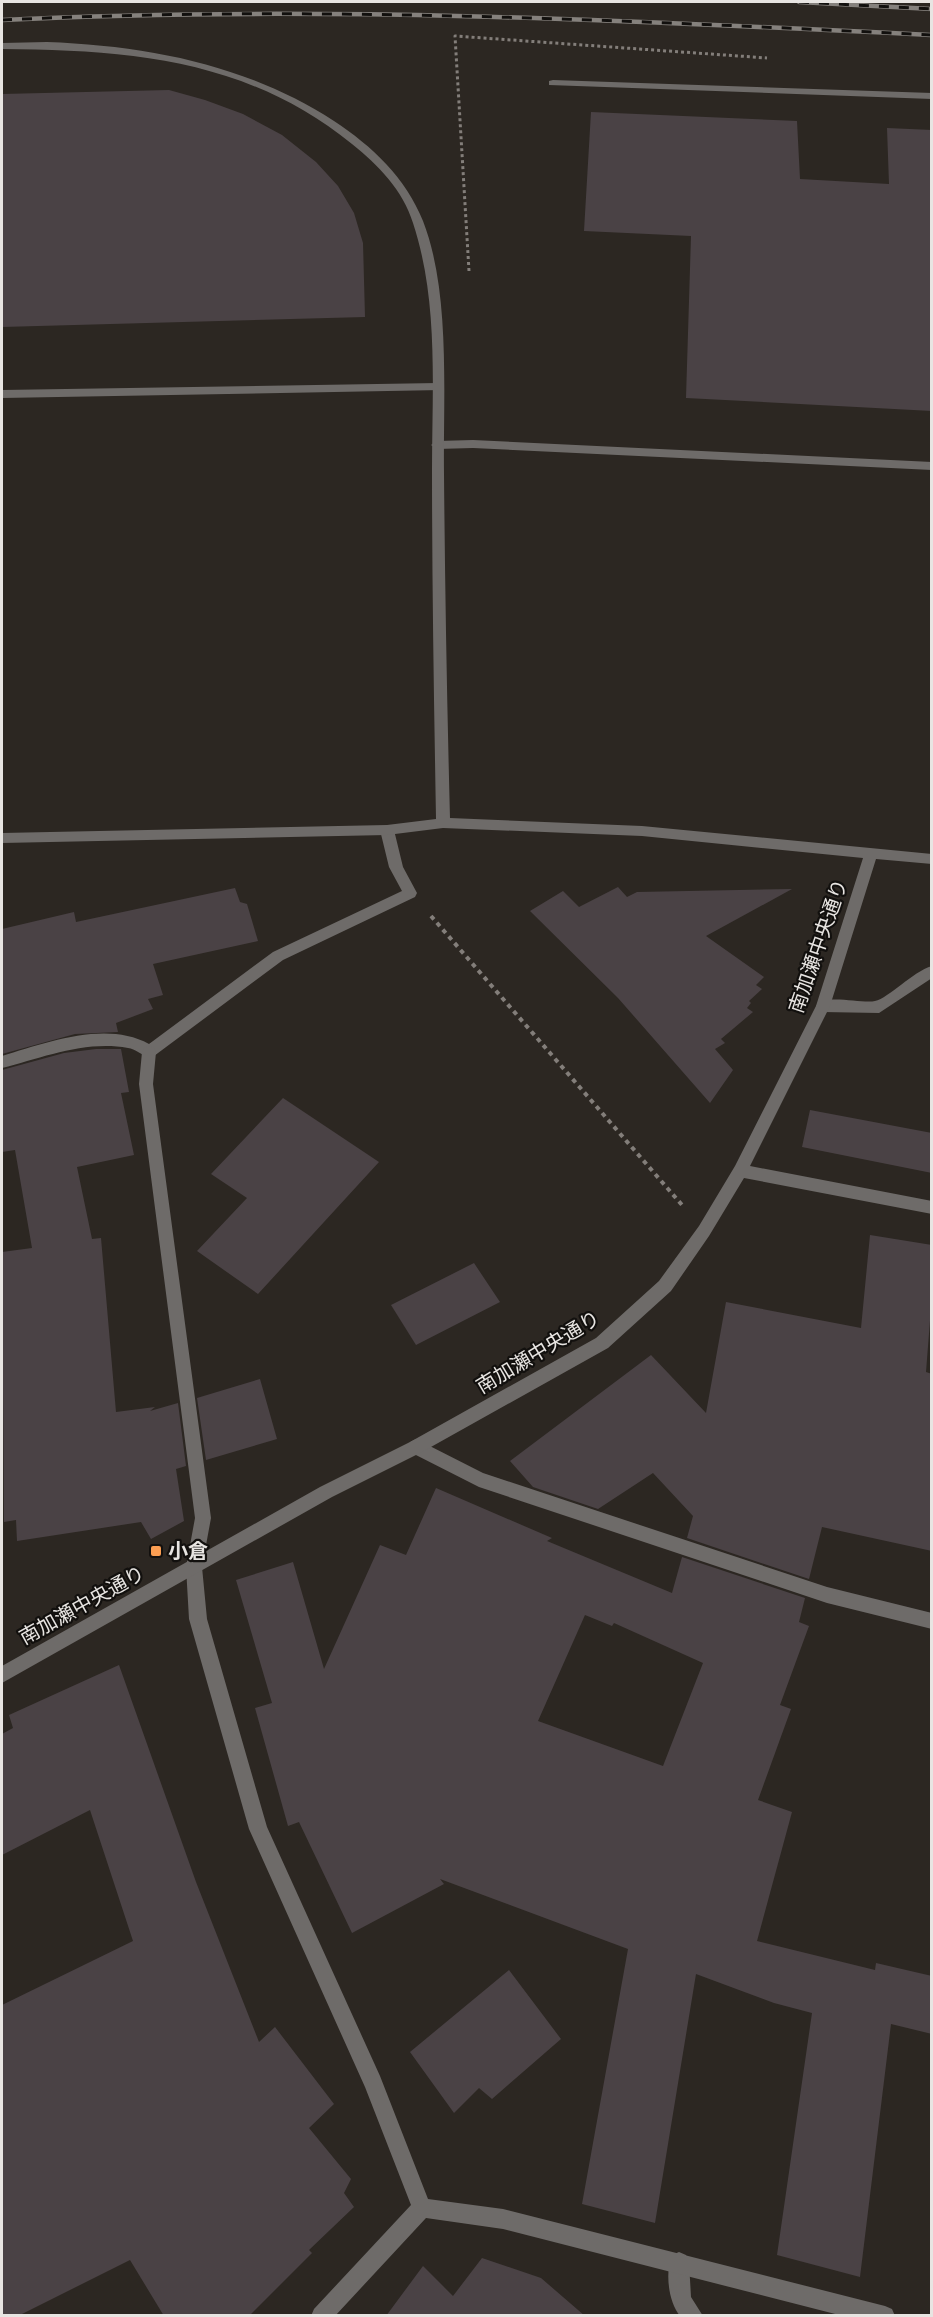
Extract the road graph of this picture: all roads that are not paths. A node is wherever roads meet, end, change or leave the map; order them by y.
1 (2, 46) edge
2 (553, 83) dead end
3 (932, 96) edge
4 (438, 387) junction
5 (2, 394) edge
6 (437, 445) junction
7 (932, 466) edge
8 (443, 823) junction
9 (387, 830) junction
10 (2, 838) edge
11 (871, 854) junction
12 (932, 859) edge
13 (932, 971) edge
14 (823, 1006) junction
15 (149, 1052) junction
16 (2, 1062) edge
17 (740, 1172) junction
18 (932, 1209) edge
19 (416, 1447) junction
20 (194, 1567) junction
21 (932, 1621) edge
22 (2, 1675) edge
23 (422, 2208) junction
24 (679, 2262) junction
25 (321, 2316) edge
26 (693, 2316) edge
27 (885, 2316) edge

1 - 4 street
2 - 3 street
4 - 5 street
4 - 6 street
6 - 7 street
6 - 8 street
8 - 9 street
8 - 11 street
9 - 10 street
9 - 15 street
11 - 12 street
11 - 14 street, 南加瀬中央通り
13 - 14 street
14 - 17 street, 南加瀬中央通り
15 - 16 street
15 - 20 street
17 - 18 street
17 - 19 street, 南加瀬中央通り
19 - 20 street, 南加瀬中央通り
19 - 21 street
20 - 22 street, 南加瀬中央通り
20 - 23 street
23 - 24 street
23 - 25 street
24 - 26 street
24 - 27 street

